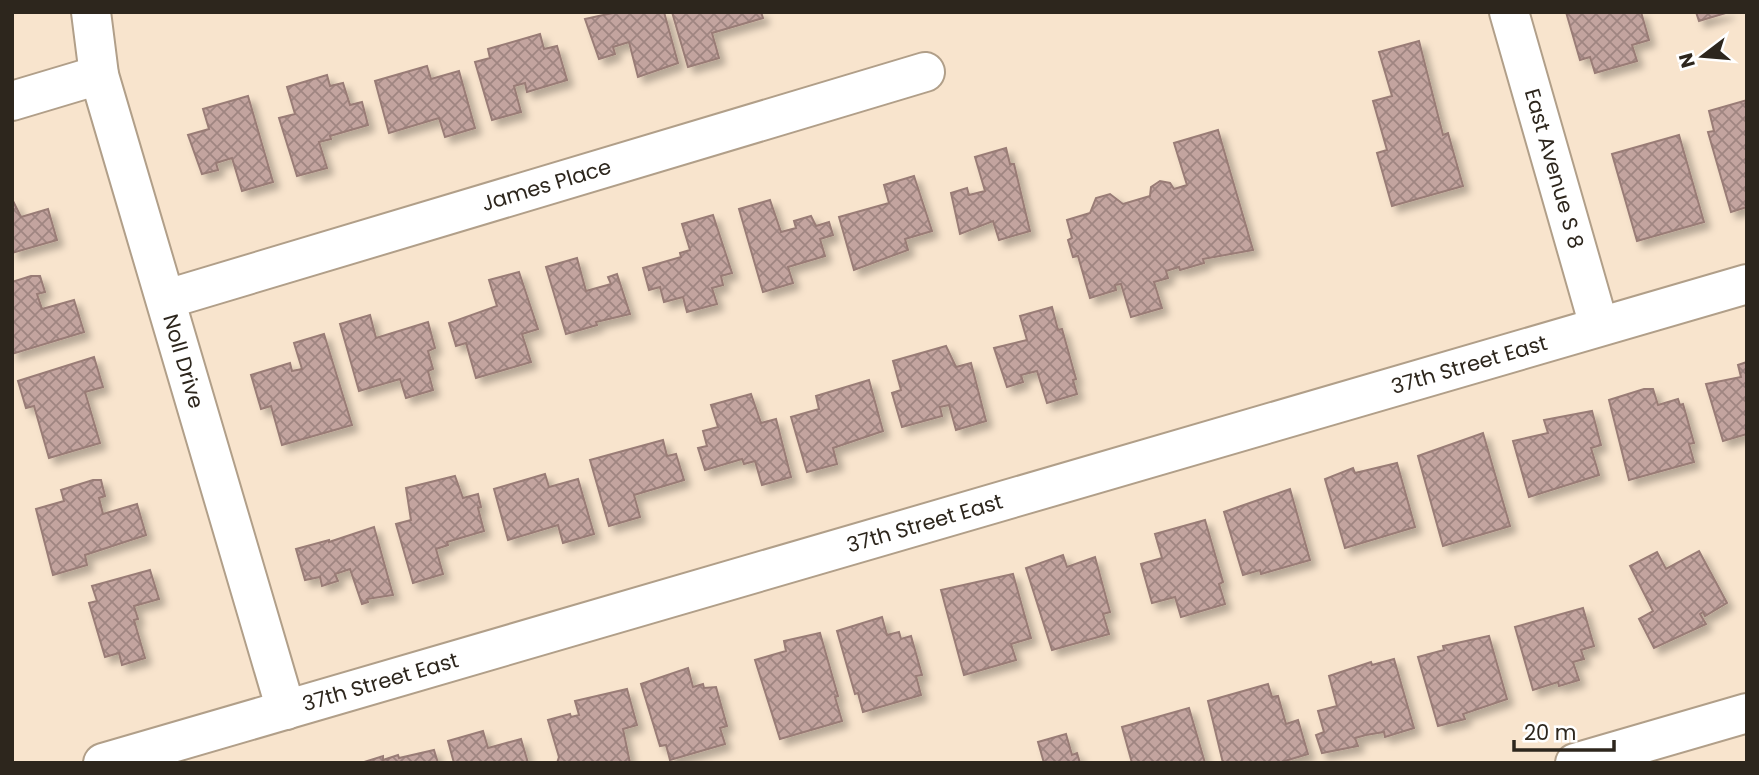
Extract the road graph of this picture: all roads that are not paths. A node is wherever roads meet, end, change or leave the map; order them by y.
1 (90, 12) edge
2 (1509, 12) edge
3 (925, 72) dead end
4 (99, 75) junction
5 (12, 101) edge
6 (1747, 284) edge
7 (167, 299) junction
8 (1600, 326) junction
9 (286, 710) junction
10 (1747, 713) edge
11 (103, 763) edge
12 (1575, 763) edge

1 - 4 street, Noll Drive
2 - 8 street, East Avenue S 8
3 - 7 street, James Place
4 - 5 street
4 - 7 street, Noll Drive
6 - 8 street, 37th Street East
7 - 9 street, Noll Drive
8 - 9 street, 37th Street East
9 - 11 street, 37th Street East
10 - 12 street

